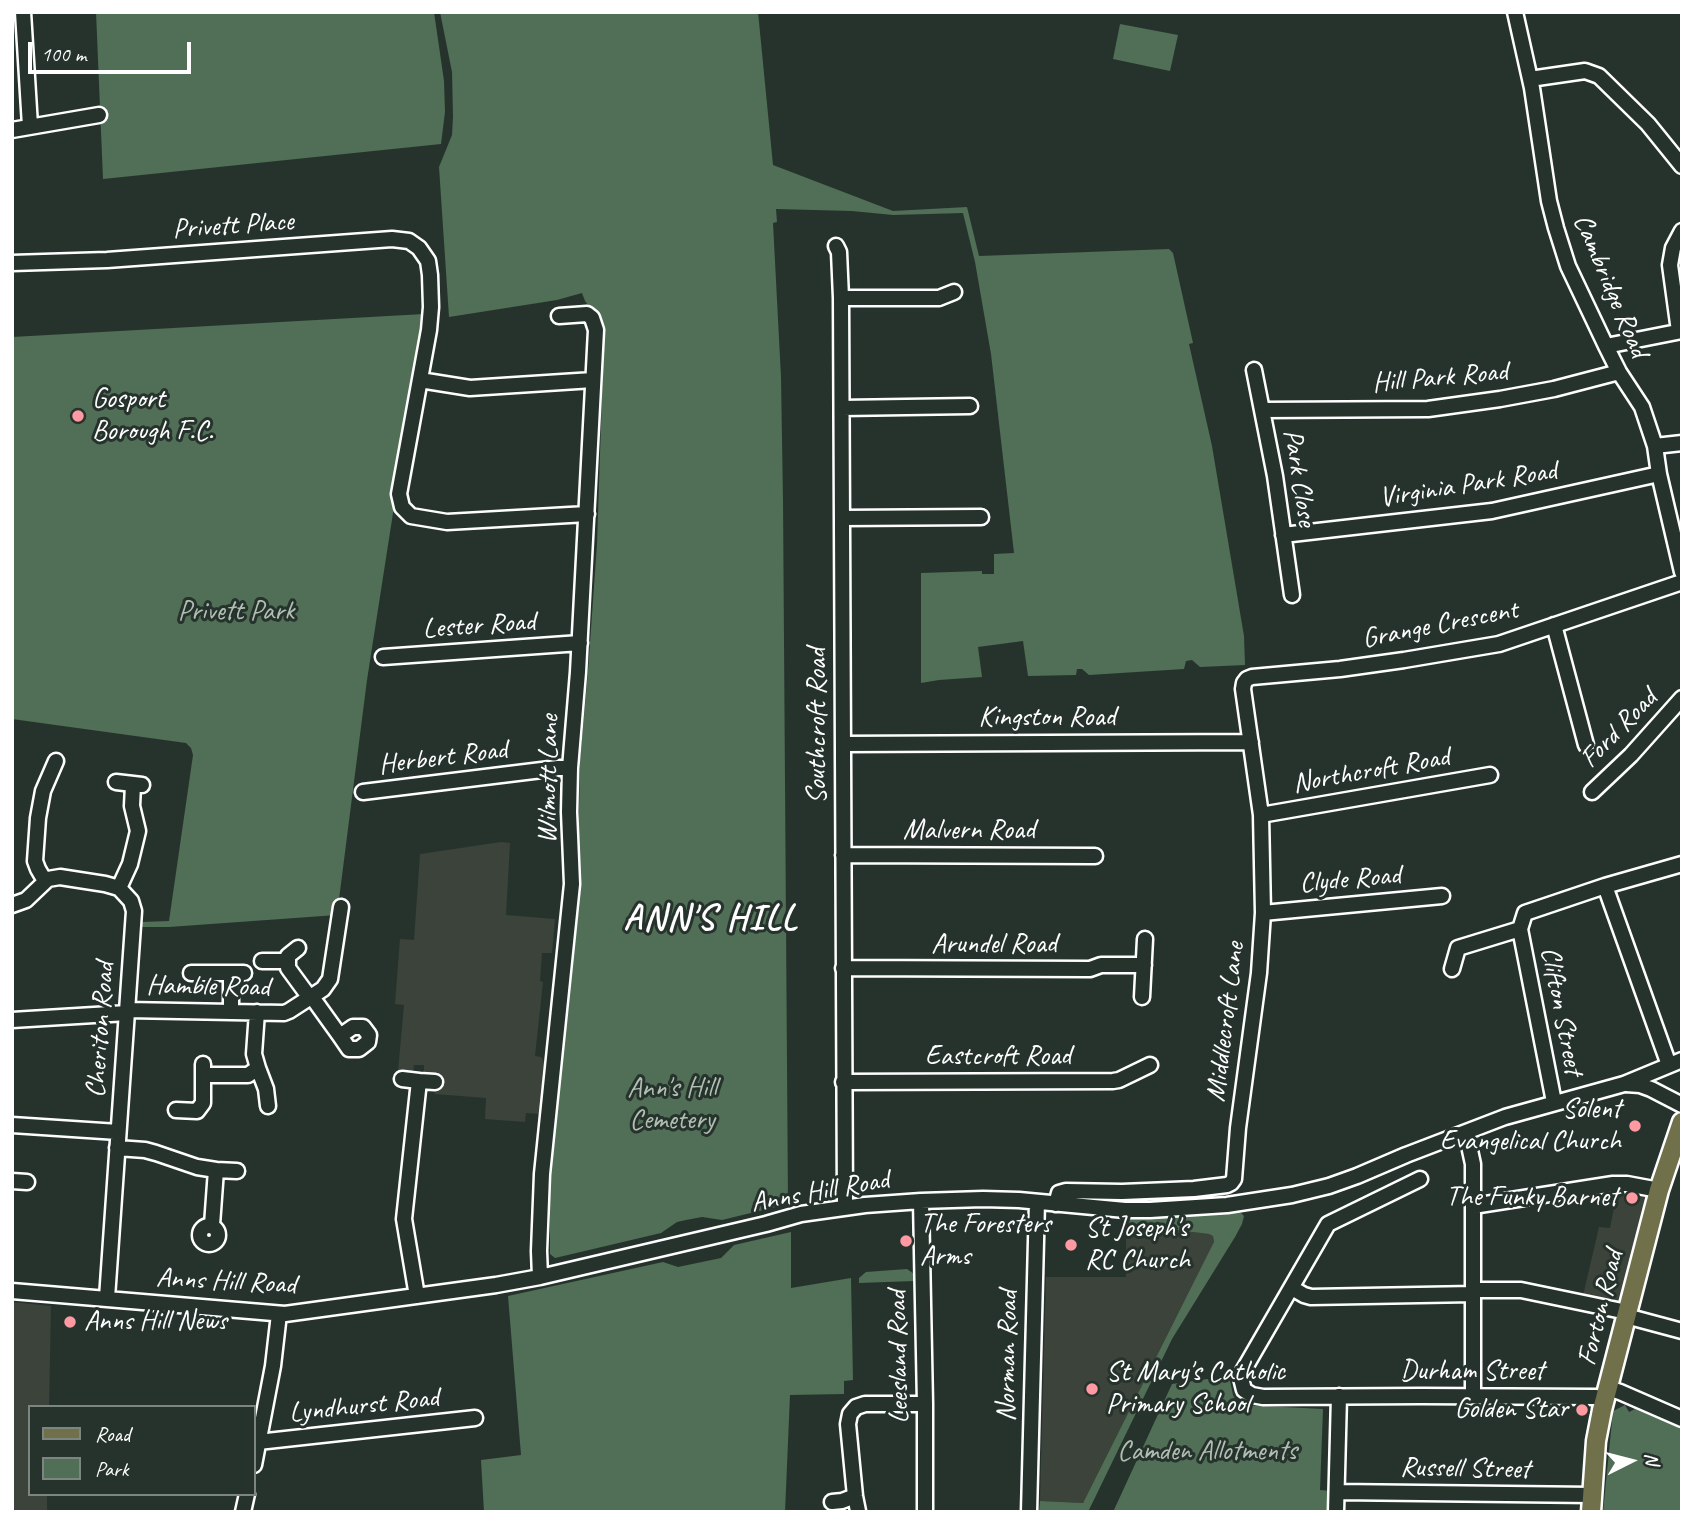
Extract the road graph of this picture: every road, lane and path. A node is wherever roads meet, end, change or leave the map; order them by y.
1 (23, 12) edge
2 (1515, 12) edge
3 (1530, 79) junction
4 (99, 116) dead end
5 (30, 126) junction
6 (12, 130) edge
7 (1682, 166) edge
8 (1682, 231) edge
9 (836, 246) dead end
10 (12, 263) edge
11 (954, 292) dead end
12 (841, 298) junction
13 (559, 316) dead end
14 (1680, 331) edge
15 (1606, 346) junction
16 (1254, 370) dead end
17 (1619, 372) junction
18 (420, 380) junction
19 (593, 380) junction
20 (970, 406) dead end
21 (842, 408) junction
22 (1263, 410) junction
23 (1682, 443) edge
24 (1656, 446) junction
25 (1660, 474) junction
26 (587, 514) junction
27 (981, 517) dead end
28 (842, 518) junction
29 (1283, 534) junction
30 (1677, 535) edge
31 (1682, 572) edge
32 (1682, 582) edge
33 (1292, 595) dead end
34 (1554, 625) junction
35 (580, 643) junction
36 (383, 657) dead end
37 (1244, 683) joint
38 (1682, 698) edge
39 (1251, 742) junction
40 (843, 744) junction
41 (1586, 745) dead end
42 (56, 761) dead end
43 (570, 768) junction
44 (1490, 775) dead end
45 (116, 782) dead end
46 (363, 792) dead end
47 (1592, 792) dead end
48 (1261, 815) junction
49 (843, 855) junction
50 (1094, 856) dead end
51 (1682, 864) edge
52 (45, 881) junction
53 (1605, 886) junction
54 (119, 888) junction
55 (1442, 897) dead end
56 (12, 905) edge
57 (341, 907) dead end
58 (1263, 913) junction
59 (1520, 929) junction
60 (1145, 939) dead end
61 (298, 948) dead end
62 (262, 961) dead end
63 (288, 961) junction
64 (1144, 965) junction
65 (843, 968) junction
66 (1452, 969) dead end
67 (191, 973) dead end
68 (1142, 996) dead end
69 (311, 998) junction
70 (127, 1012) junction
71 (231, 1012) junction
72 (257, 1012) junction
73 (12, 1020) edge
74 (340, 1036) dead end
75 (1675, 1063) edge
76 (1150, 1065) dead end
77 (258, 1068) junction
78 (402, 1079) dead end
79 (419, 1081) junction
80 (435, 1082) dead end
81 (843, 1082) junction
82 (1624, 1084) junction
83 (1554, 1102) junction
84 (1682, 1105) edge
85 (268, 1106) dead end
86 (176, 1110) dead end
87 (1682, 1122) edge
88 (12, 1125) edge
89 (118, 1132) junction
90 (1466, 1132) junction
91 (117, 1148) junction
92 (216, 1170) junction
93 (237, 1171) dead end
94 (1420, 1179) dead end
95 (1659, 1190) junction
96 (921, 1201) junction
97 (1037, 1202) junction
98 (1056, 1204) junction
99 (1473, 1206) junction
100 (845, 1208) junction
101 (212, 1225) dead end
102 (540, 1277) junction
103 (1292, 1288) junction
104 (12, 1291) edge
105 (1473, 1292) junction
106 (417, 1296) junction
107 (107, 1298) junction
108 (279, 1314) junction
109 (1627, 1314) junction
110 (1682, 1331) edge
111 (1606, 1393) junction
112 (1339, 1396) junction
113 (1473, 1396) junction
114 (925, 1404) junction
115 (475, 1418) dead end
116 (1682, 1419) edge
117 (258, 1442) junction
118 (256, 1454) edge
119 (1337, 1492) junction
120 (832, 1502) dead end
121 (857, 1504) edge
122 (1592, 1504) edge
123 (925, 1512) edge
124 (1029, 1512) edge
125 (1336, 1512) edge

1 - 5 street
2 - 3 street, Cambridge Road
3 - 7 street
3 - 15 street, Cambridge Road
4 - 5 street
5 - 6 street
8 - 14 street
9 - 12 street, Southcroft Road
10 - 18 street, Privett Place
11 - 12 street
12 - 21 street, Southcroft Road
13 - 19 street, Wilmott Lane
14 - 15 street
15 - 17 street, Cambridge Road
16 - 22 street, Park Close
17 - 22 street, Hill Park Road
17 - 24 street, Cambridge Road
18 - 19 street
18 - 26 street, Privett Place
19 - 26 street, Wilmott Lane
20 - 21 street
21 - 28 street, Southcroft Road
22 - 29 street, Park Close
23 - 24 street
24 - 25 street, Cambridge Road
25 - 29 street, Virginia Park Road
25 - 30 street, Cambridge Road
26 - 35 street, Wilmott Lane
27 - 28 street
28 - 40 street, Southcroft Road
29 - 33 street, Park Close
30 - 31 street, Cambridge Road
32 - 34 street, Grange Crescent
34 - 37 street, Grange Crescent
34 - 41 street
35 - 36 street, Lester Road
35 - 43 street, Wilmott Lane
37 - 39 street, Middlecroft Lane
38 - 47 street, Ford Road
39 - 40 street, Kingston Road
39 - 48 street, Middlecroft Lane
40 - 49 street, Southcroft Road
42 - 52 street
43 - 46 street, Herbert Road
43 - 102 street, Wilmott Lane
44 - 48 street, Northcroft Road
45 - 54 street
48 - 58 street, Middlecroft Lane
49 - 50 street, Malvern Road
49 - 65 street, Southcroft Road
51 - 53 street
52 - 54 street
52 - 56 street
53 - 59 street
53 - 75 street
54 - 70 street, Cheriton Road
55 - 58 street, Clyde Road
57 - 69 street, Hamble Road
58 - 98 street, Middlecroft Lane
59 - 66 street
59 - 83 street, Clifton Street
60 - 64 street
61 - 63 street
62 - 63 street
63 - 69 street
64 - 65 street, Arundel Road
64 - 68 street
65 - 81 street, Southcroft Road
67 - 71 street
69 - 72 street, Hamble Road
69 - 74 street
70 - 71 street, Hamble Road
70 - 73 street, Hamble Road
70 - 89 street, Cheriton Road
71 - 72 street, Hamble Road
72 - 77 street
75 - 82 street, Anns Hill Road
76 - 81 street, Eastcroft Road
77 - 85 street
77 - 86 street
78 - 79 street
79 - 80 street
79 - 106 street
81 - 100 street, Southcroft Road
82 - 83 street, Anns Hill Road
82 - 84 street, Anns Hill Road
83 - 90 street, Anns Hill Road
87 - 95 main road, Forton Road
88 - 89 street
89 - 91 street, Cheriton Road
90 - 98 street, Anns Hill Road
90 - 99 street
91 - 92 street
91 - 107 street, Cheriton Road
92 - 93 street
92 - 101 street
94 - 103 street
95 - 99 street
95 - 109 main road, Forton Road
96 - 97 street, Anns Hill Road
96 - 100 street, Anns Hill Road
96 - 114 street, Leesland Road
97 - 98 street, Anns Hill Road
97 - 124 street, Norman Road
99 - 105 street
100 - 102 street, Anns Hill Road
102 - 106 street, Anns Hill Road
103 - 105 street
103 - 112 street, Durham Street
104 - 107 street, Anns Hill Road
105 - 109 street
105 - 113 street
106 - 108 street, Anns Hill Road
107 - 108 street, Anns Hill Road
108 - 117 street
109 - 110 street
109 - 111 main road, Forton Road
111 - 113 street, Durham Street
111 - 116 street, Durham Street
111 - 122 main road, Forton Road
112 - 113 street, Durham Street
112 - 119 street
114 - 121 street
114 - 123 street, Leesland Road
115 - 117 street, Lyndhurst Road
117 - 118 street
119 - 122 street, Russell Street
119 - 125 street
120 - 121 street

